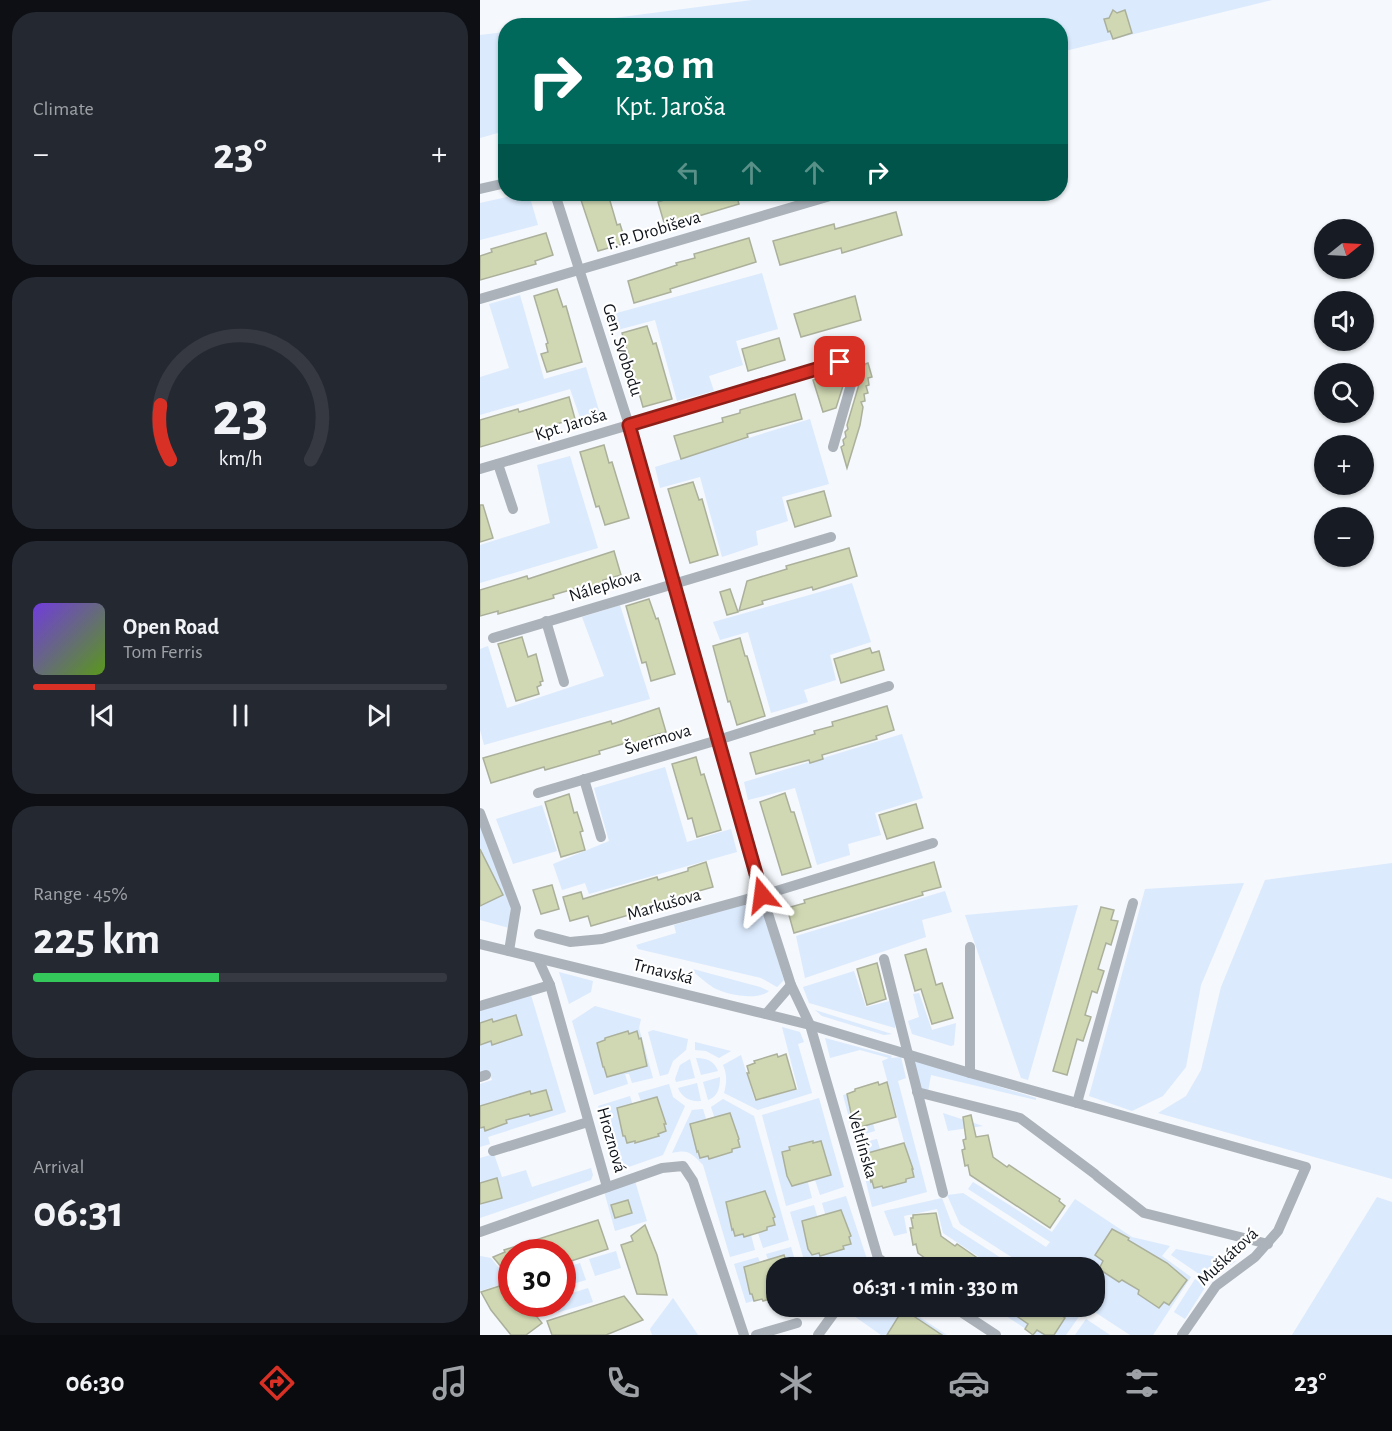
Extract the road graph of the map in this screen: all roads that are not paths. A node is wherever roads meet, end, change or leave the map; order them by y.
1 (498, 185) edge
2 (480, 189) edge
3 (557, 201) edge
4 (813, 201) edge
5 (580, 270) junction
6 (480, 299) edge
7 (629, 425) junction
8 (833, 447) dead end
9 (498, 464) junction
10 (480, 469) edge
11 (513, 509) dead end
12 (831, 537) dead end
13 (674, 582) junction
14 (546, 621) junction
15 (493, 638) dead end
16 (564, 682) dead end
17 (889, 686) dead end
18 (718, 740) junction
19 (584, 779) junction
20 (538, 793) dead end
21 (480, 813) edge
22 (600, 837) dead end
23 (933, 843) dead end
24 (762, 895) junction
25 (1133, 903) dead end
26 (539, 934) dead end
27 (480, 944) edge
28 (970, 948) dead end
29 (509, 951) junction
30 (538, 958) junction
31 (884, 959) dead end
32 (550, 985) junction
33 (790, 985) junction
34 (480, 1006) edge
35 (766, 1014) junction
36 (810, 1025) junction
37 (908, 1055) junction
38 (970, 1073) junction
39 (917, 1092) junction
40 (1077, 1103) junction
41 (588, 1122) junction
42 (493, 1151) dead end
43 (1306, 1167) joint
44 (607, 1187) junction
45 (943, 1193) dead end
46 (480, 1232) edge
47 (1268, 1244) junction
48 (878, 1257) edge
49 (831, 1317) edge
50 (969, 1317) edge
51 (796, 1323) dead end
52 (744, 1335) edge
53 (756, 1335) edge
54 (818, 1335) edge
55 (996, 1335) edge
56 (1182, 1335) edge

1 - 2 street
3 - 5 street, Gen. Svobodu
4 - 5 street, F. P. Drobiševa
5 - 6 street, F. P. Drobiševa
5 - 7 street, Gen. Svobodu
7 - 8 street, Kpt. Jaroša
7 - 9 street, Kpt. Jaroša
7 - 13 street, Gen. Svobodu
9 - 10 street, Kpt. Jaroša
9 - 11 street
12 - 13 street, Nálepkova
13 - 14 street, Nálepkova
13 - 18 street, Gen. Svobodu
14 - 15 street, Nálepkova
14 - 16 street
17 - 18 street, Švermova
18 - 19 street, Švermova
18 - 24 street, Gen. Svobodu
19 - 20 street, Švermova
19 - 22 street
21 - 29 street
23 - 24 street, Markušova
24 - 26 street, Markušova
24 - 33 street, Gen. Svobodu
25 - 40 street
27 - 29 street, Trnavská
28 - 38 street
29 - 30 street, Trnavská
30 - 32 street, Hroznová
30 - 35 street, Trnavská
31 - 37 street
32 - 34 street
32 - 41 street, Hroznová
33 - 35 street
33 - 36 street, Gen. Svobodu
35 - 36 street, Trnavská
36 - 37 street, Trnavská
36 - 48 street, Veltlínska
37 - 38 street, Trnavská
37 - 39 street
38 - 40 street, Trnavská
39 - 45 street
39 - 47 street
40 - 43 street, Trnavská
41 - 42 street
41 - 44 street, Hroznová
43 - 47 street, Muškátová
44 - 46 street
44 - 52 street, Hroznová
47 - 56 street, Muškátová
49 - 54 street
50 - 55 street
51 - 53 street

